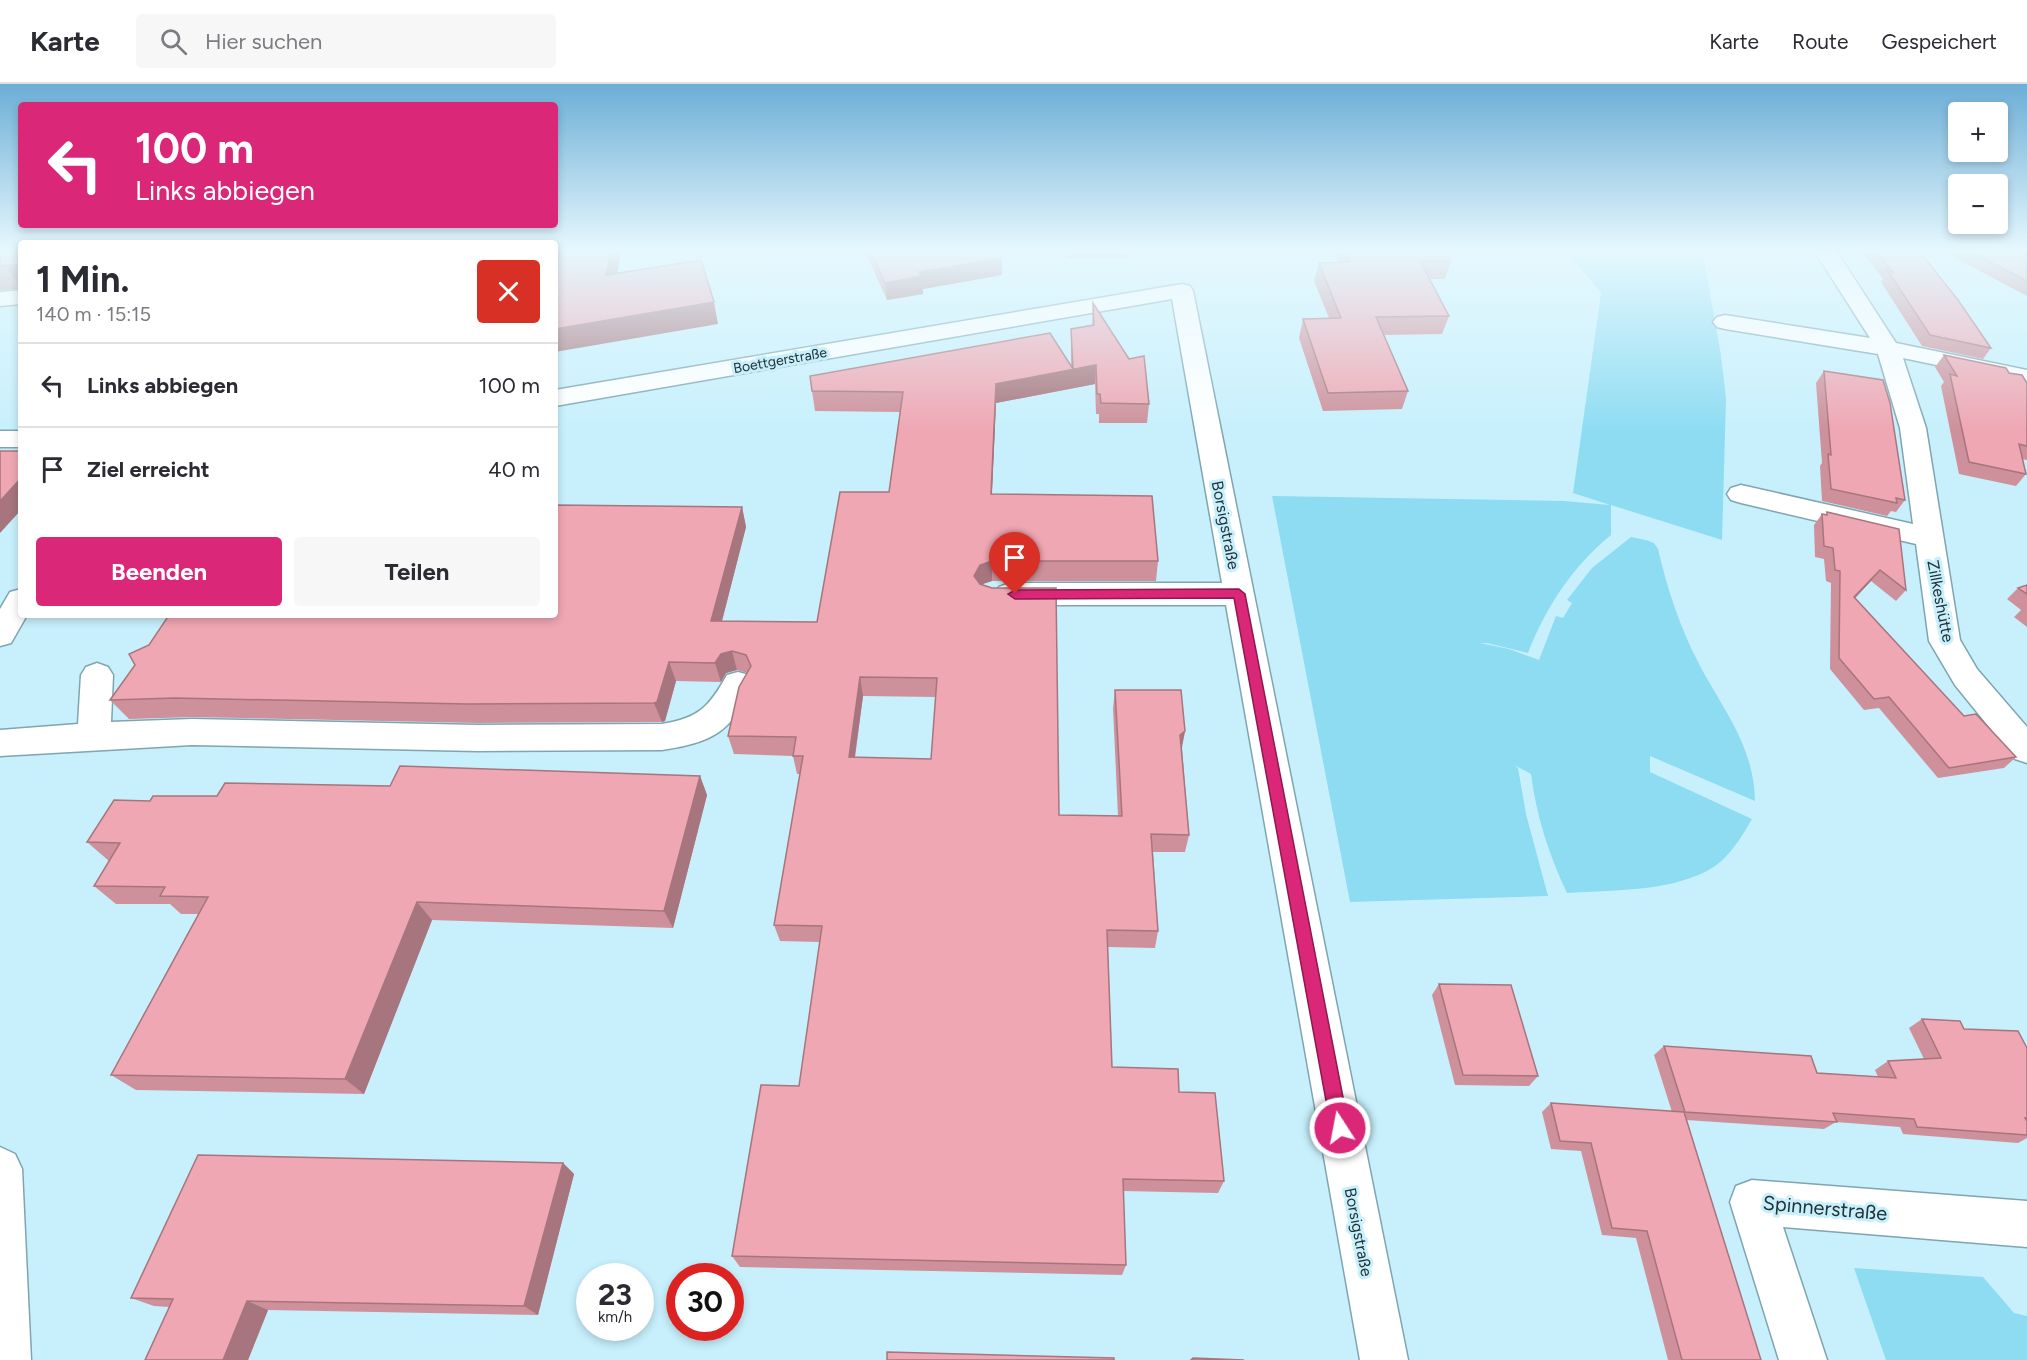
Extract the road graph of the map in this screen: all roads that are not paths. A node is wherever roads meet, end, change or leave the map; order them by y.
1 (1062, 312) edge
2 (1186, 312) edge
3 (1864, 312) edge
4 (1725, 322) dead end
5 (1888, 348) junction
6 (2027, 377) edge
7 (558, 397) edge
8 (0, 439) edge
9 (18, 439) edge
10 (1741, 494) dead end
11 (1929, 537) junction
12 (992, 594) edge
13 (1239, 594) junction
14 (18, 605) edge
15 (0, 635) edge
16 (97, 675) dead end
17 (738, 684) edge
18 (2015, 714) edge
19 (94, 736) junction
20 (0, 743) edge
21 (2027, 750) edge
22 (0, 1169) edge
23 (2027, 1224) edge
24 (7, 1360) edge
25 (1383, 1360) edge
26 (1803, 1360) edge

1 - 7 street, Boettgerstraße
2 - 13 street, Borsigstraße
3 - 5 street, Zillkeshütte
4 - 5 street
5 - 6 street
5 - 11 street, Zillkeshütte
8 - 9 street
10 - 11 street, Zillkeshütte
11 - 18 street, Zillkeshütte
12 - 13 street
13 - 25 street, Borsigstraße
14 - 15 street
16 - 19 street
17 - 19 street
18 - 21 street, Zillkeshütte
19 - 20 street
22 - 24 street
23 - 26 street, Spinnerstraße

